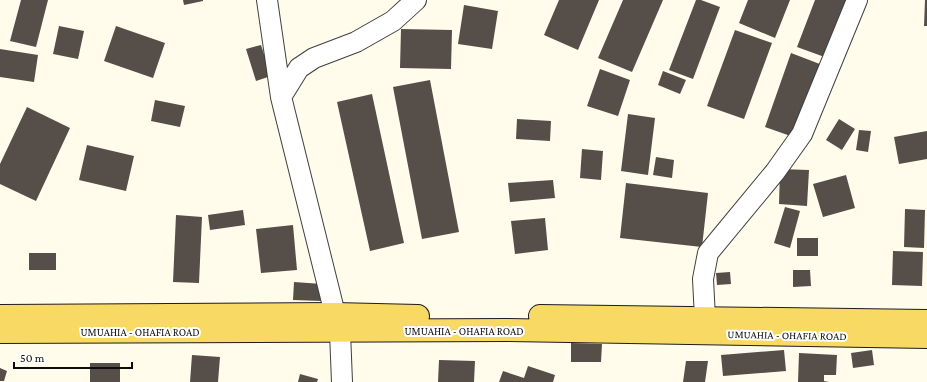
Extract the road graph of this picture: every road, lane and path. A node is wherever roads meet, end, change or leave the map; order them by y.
1 (267, 0) edge
2 (416, 0) edge
3 (857, 0) edge
4 (281, 97) junction
5 (0, 316) edge
6 (705, 318) junction
7 (927, 321) edge
8 (338, 323) junction
9 (391, 324) junction
10 (767, 327) junction
11 (0, 332) edge
12 (927, 337) edge
13 (342, 382) edge

1 - 4 street
2 - 4 street
3 - 6 street
4 - 8 street
5 - 8 main road, UMUAHIA - OHAFIA ROAD
6 - 9 main road, UMUAHIA - OHAFIA ROAD
6 - 10 main road, UMUAHIA - OHAFIA ROAD
7 - 10 main road, UMUAHIA - OHAFIA ROAD
8 - 9 main road, UMUAHIA - OHAFIA ROAD
8 - 11 main road, UMUAHIA - OHAFIA ROAD
8 - 13 street
9 - 10 main road, UMUAHIA - OHAFIA ROAD
10 - 12 main road, UMUAHIA - OHAFIA ROAD

